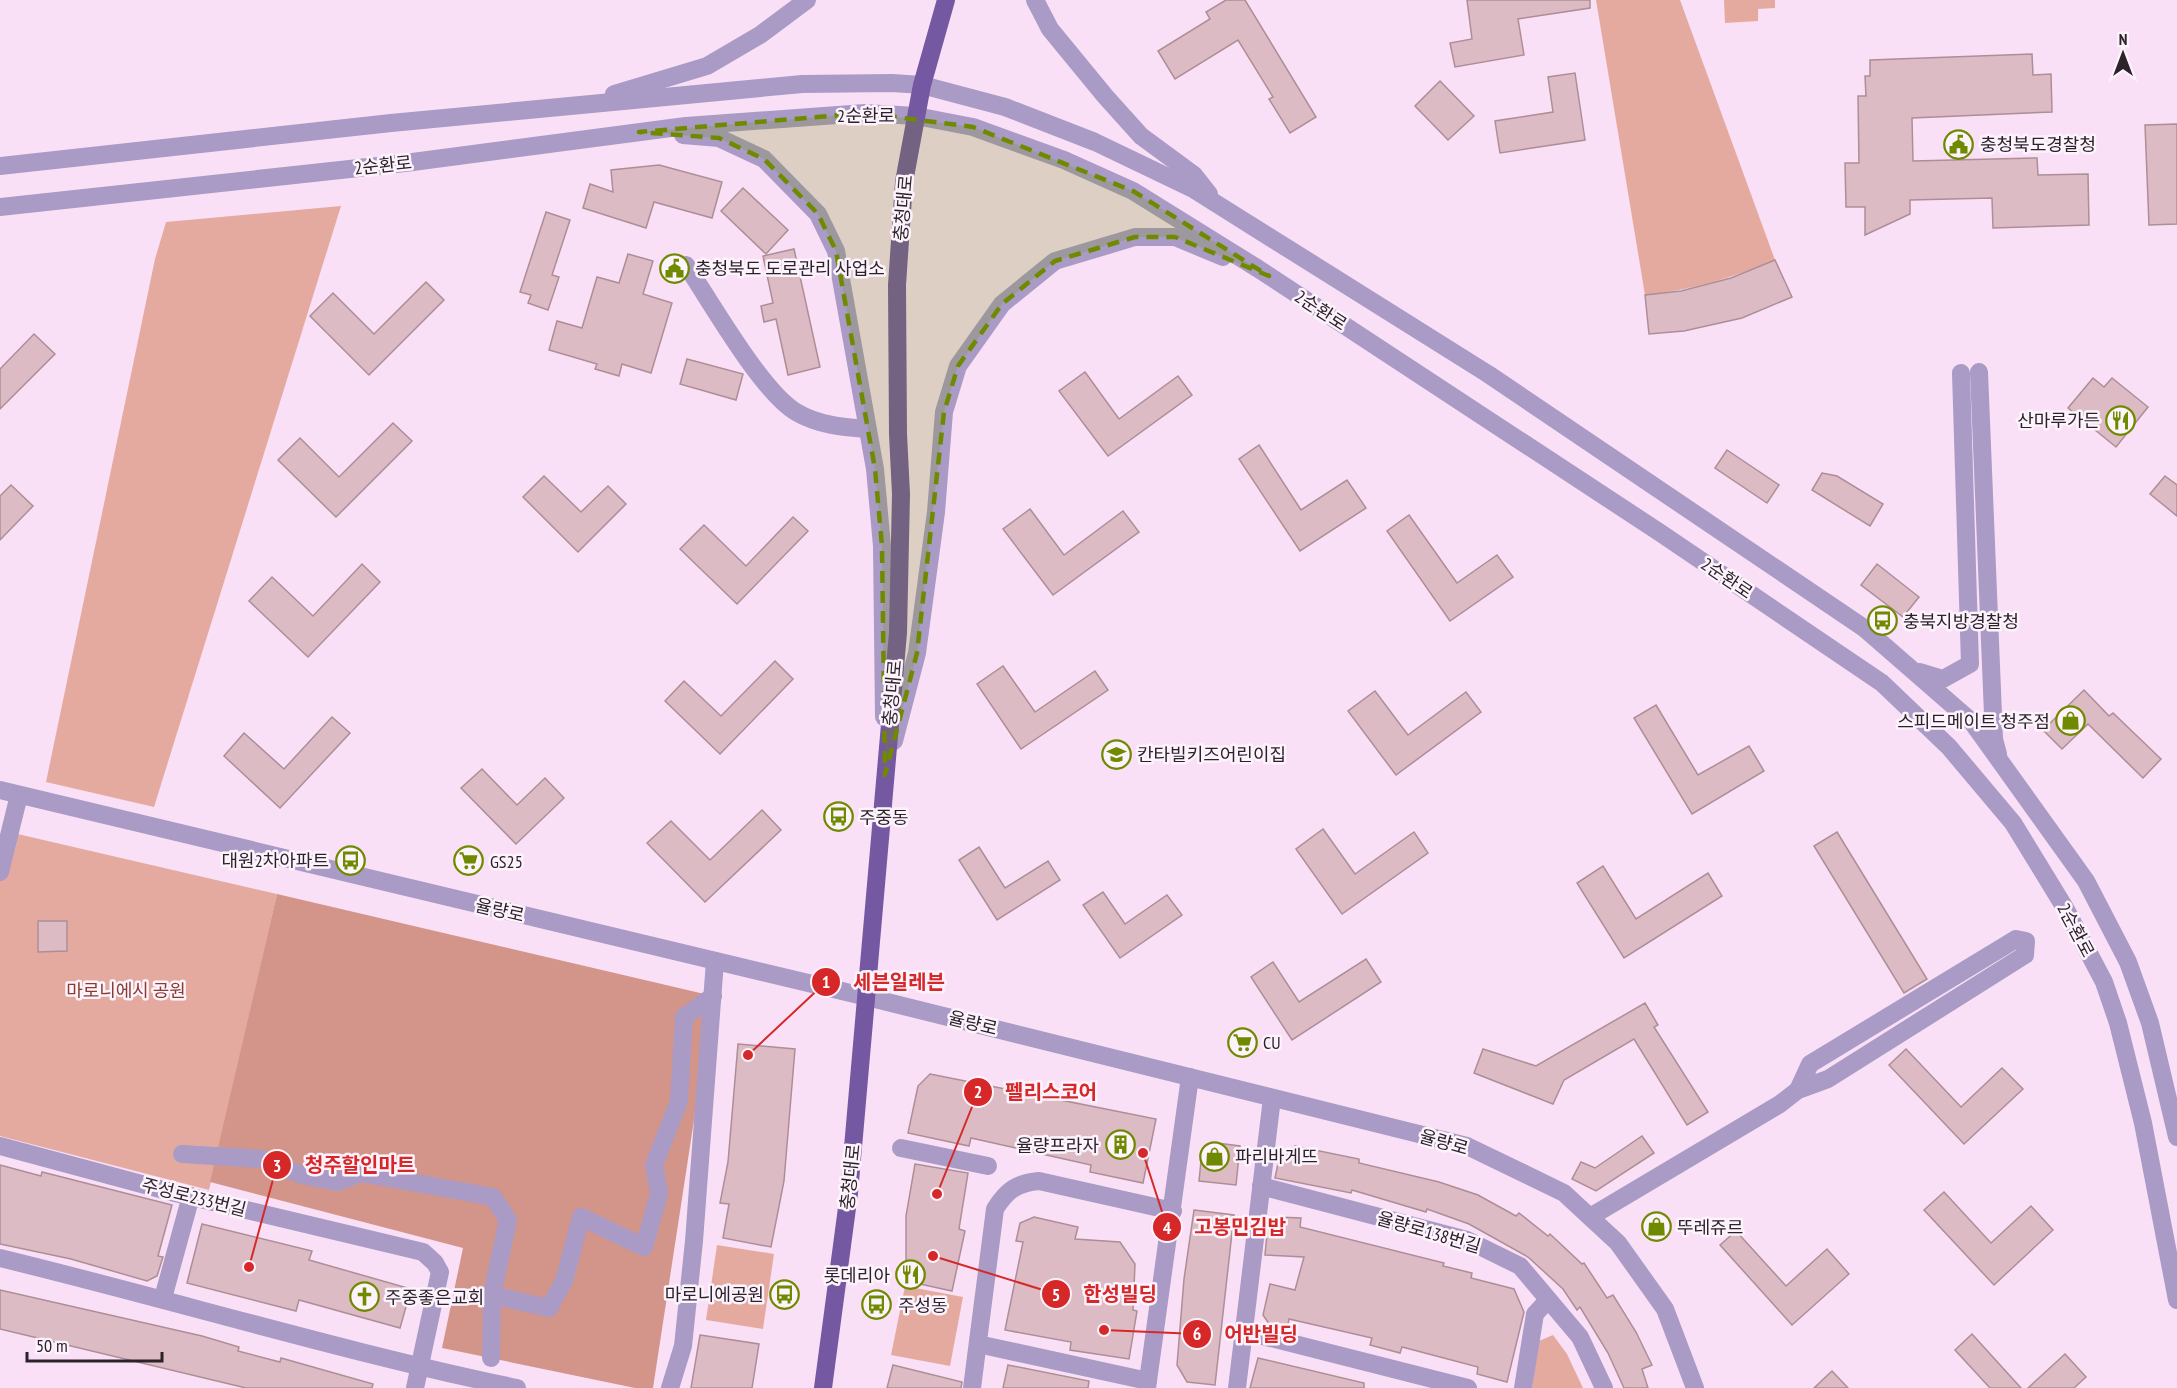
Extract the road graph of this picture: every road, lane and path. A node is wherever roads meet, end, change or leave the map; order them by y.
1 (807, 0) edge
2 (946, 0) edge
3 (1035, 0) edge
4 (922, 85) junction
5 (558, 107) junction
6 (916, 116) junction
7 (639, 132) junction
8 (0, 166) edge
9 (1215, 203) junction
10 (0, 207) edge
11 (686, 265) dead end
12 (1269, 276) junction
13 (867, 429) junction
14 (1914, 671) junction
15 (2000, 761) junction
16 (885, 774) junction
17 (0, 790) edge
18 (19, 795) junction
19 (0, 872) edge
20 (715, 961) junction
21 (713, 996) junction
22 (867, 997) junction
23 (1190, 1077) junction
24 (1798, 1090) junction
25 (1272, 1098) junction
26 (2177, 1137) edge
27 (0, 1146) edge
28 (901, 1148) dead end
29 (182, 1154) dead end
30 (988, 1166) dead end
31 (1261, 1186) junction
32 (191, 1196) junction
33 (1173, 1211) junction
34 (1590, 1217) junction
35 (0, 1258) edge
36 (492, 1294) junction
37 (163, 1298) junction
38 (2177, 1299) edge
39 (1548, 1300) junction
40 (1243, 1331) junction
41 (978, 1344) junction
42 (492, 1358) dead end
43 (419, 1368) junction
44 (1147, 1385) edge
45 (415, 1388) edge
46 (517, 1388) edge
47 (670, 1388) edge
48 (824, 1388) edge
49 (972, 1388) edge
50 (1237, 1388) edge
51 (1468, 1388) edge
52 (1523, 1388) edge
53 (1604, 1388) edge
54 (1695, 1388) edge

1 - 5 street
2 - 4 main road, 충청대로
3 - 9 street
4 - 5 street, 2순환로
4 - 6 main road, 충청대로
4 - 9 street, 2순환로
5 - 8 street, 2순환로
6 - 7 street, 2순환로
6 - 12 street, 2순환로
6 - 16 main road, 충청대로
7 - 10 street, 2순환로
7 - 13 street
9 - 14 street, 2순환로
11 - 13 street
12 - 16 street
12 - 38 street, 2순환로
13 - 16 street
14 - 15 street, 2순환로
14 - 15 street
15 - 26 street, 2순환로
16 - 22 main road, 충청대로
17 - 18 street, 율량로
18 - 19 street
18 - 20 street, 율량로
20 - 21 street
20 - 22 street, 율량로
21 - 36 street
21 - 47 street
22 - 23 street, 율량로
22 - 48 main road, 충청대로
23 - 25 street, 율량로
23 - 33 street
24 - 24 street
24 - 34 street
25 - 31 street
25 - 34 street, 율량로
27 - 32 street, 주성로233번길
28 - 30 street
29 - 36 street
31 - 39 street, 율량로138번길
31 - 40 street
32 - 37 street
32 - 43 street, 주성로233번길
33 - 41 street
33 - 44 street
34 - 54 street, 율량로
35 - 37 street
36 - 42 street
37 - 43 street
39 - 52 street
39 - 53 street, 율량로138번길
40 - 50 street
40 - 51 street
41 - 44 street
41 - 49 street
43 - 45 street
43 - 46 street

